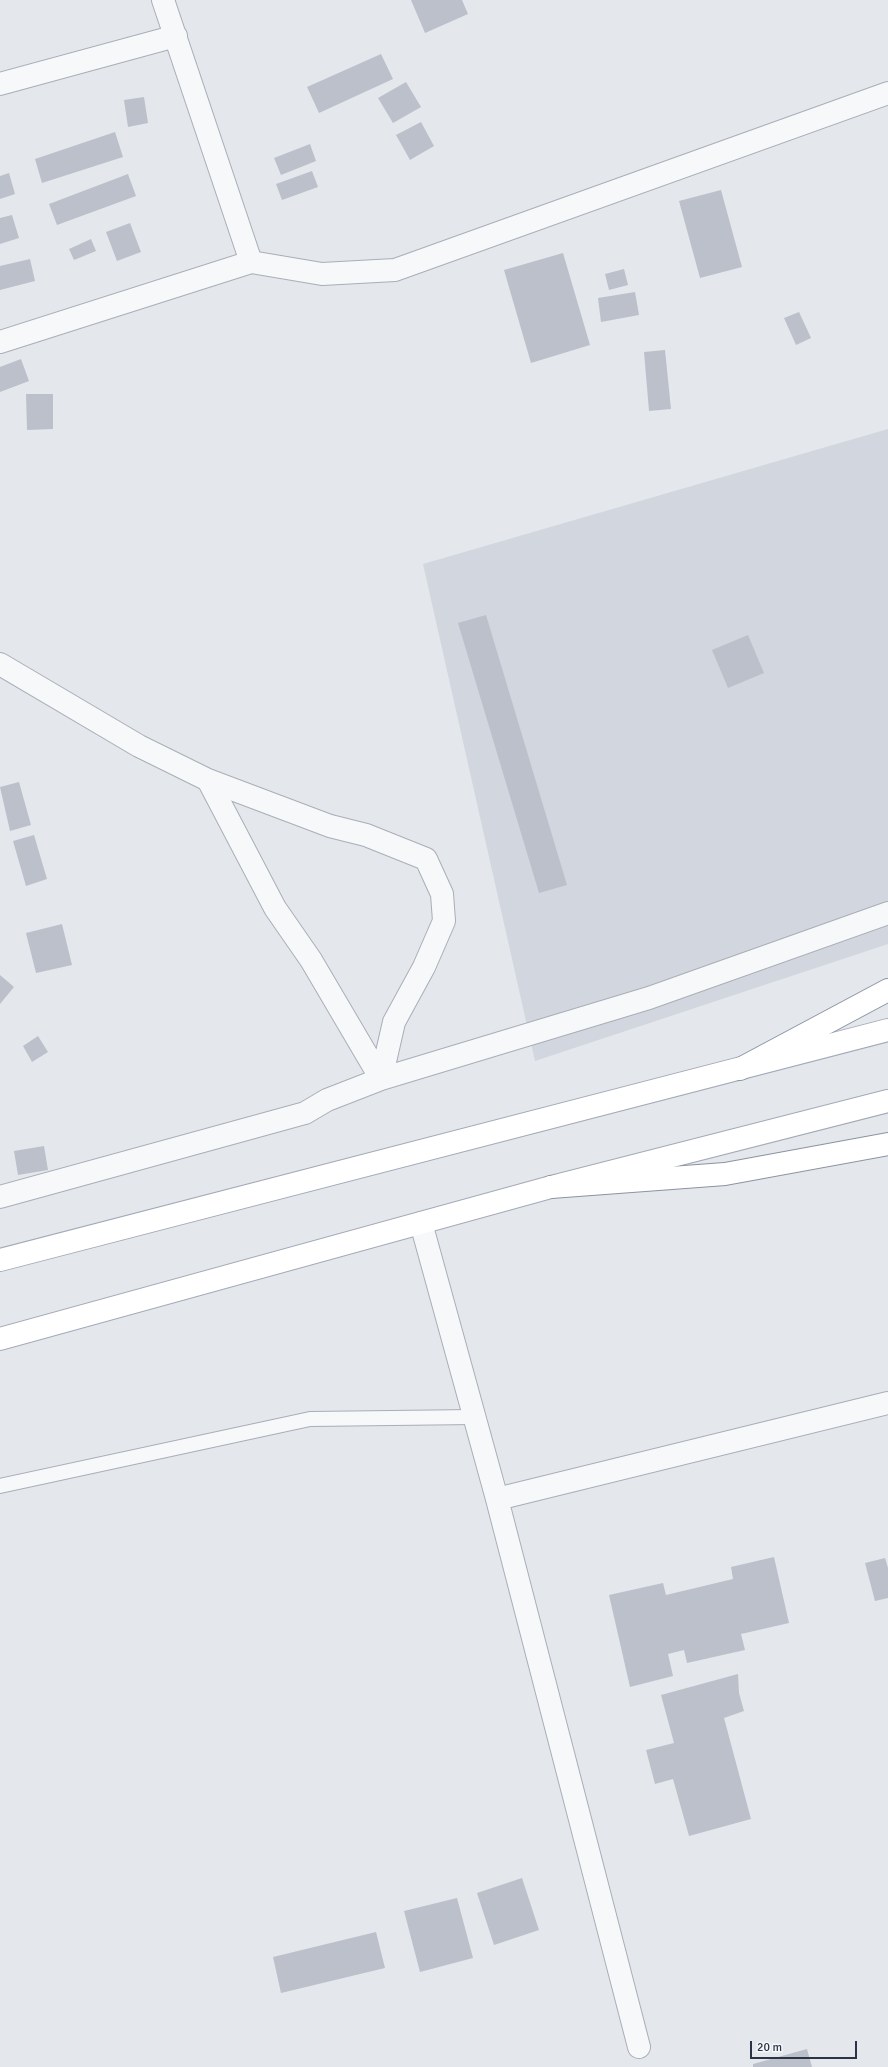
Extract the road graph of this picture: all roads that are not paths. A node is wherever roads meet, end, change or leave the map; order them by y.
1 (163, 0) edge
2 (176, 36) junction
3 (0, 84) edge
4 (888, 93) edge
5 (251, 262) junction
6 (0, 342) edge
7 (0, 664) edge
8 (208, 780) junction
9 (888, 913) edge
10 (888, 990) edge
11 (888, 1030) edge
12 (740, 1069) junction
13 (381, 1079) junction
14 (888, 1101) edge
15 (888, 1144) edge
16 (551, 1187) junction
17 (0, 1198) edge
18 (421, 1223) junction
19 (0, 1260) edge
20 (0, 1339) edge
21 (888, 1403) edge
22 (474, 1417) junction
23 (0, 1486) edge
24 (497, 1499) junction
25 (639, 2047) dead end

1 - 2 street
2 - 3 street
2 - 5 street
4 - 5 street
5 - 6 street
7 - 8 street
8 - 13 street
8 - 13 street
9 - 13 street
10 - 12 main road
11 - 12 main road
12 - 19 main road
13 - 17 street
14 - 16 main road
15 - 16 main road
16 - 18 main road
18 - 20 main road
18 - 22 street
21 - 24 street
22 - 23 lane
22 - 24 street
24 - 25 street

